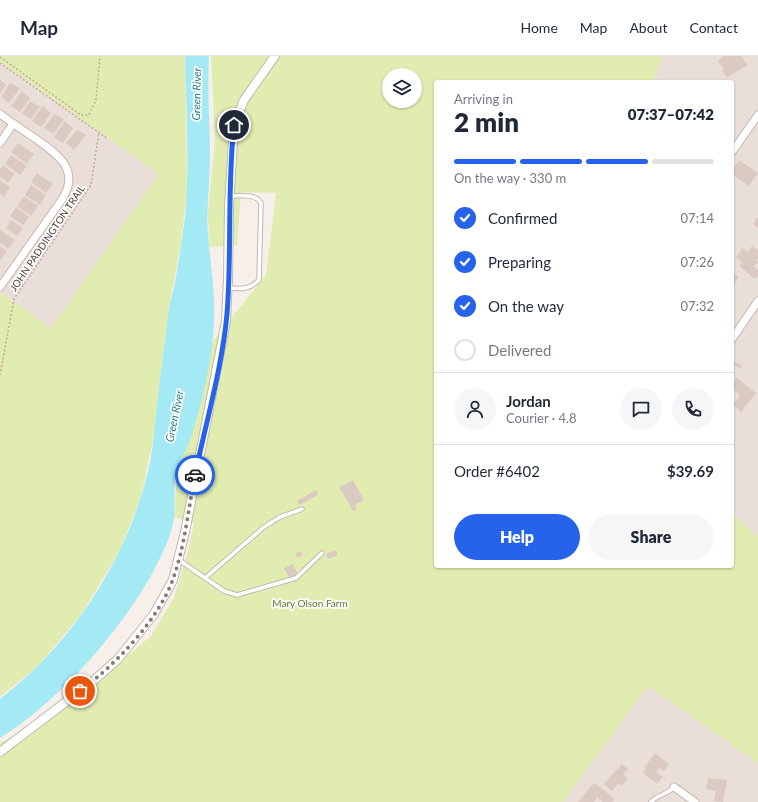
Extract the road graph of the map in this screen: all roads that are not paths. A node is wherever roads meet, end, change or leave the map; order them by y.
1 (275, 56) edge
2 (0, 114) edge
3 (758, 115) edge
4 (13, 124) junction
5 (0, 143) edge
6 (734, 149) edge
7 (229, 196) junction
8 (0, 287) edge
9 (228, 288) junction
10 (758, 301) edge
11 (734, 336) edge
12 (302, 509) dead end
13 (322, 554) dead end
14 (179, 560) junction
15 (206, 578) junction
16 (0, 752) edge
17 (674, 787) joint
18 (651, 802) edge
19 (695, 802) edge

1 - 7 street
2 - 4 street
3 - 6 street
4 - 5 street
4 - 8 street
7 - 9 street
7 - 9 lane
9 - 14 street
10 - 11 street
12 - 15 lane
13 - 15 lane
14 - 15 lane
14 - 16 street
17 - 18 lane
17 - 19 street

